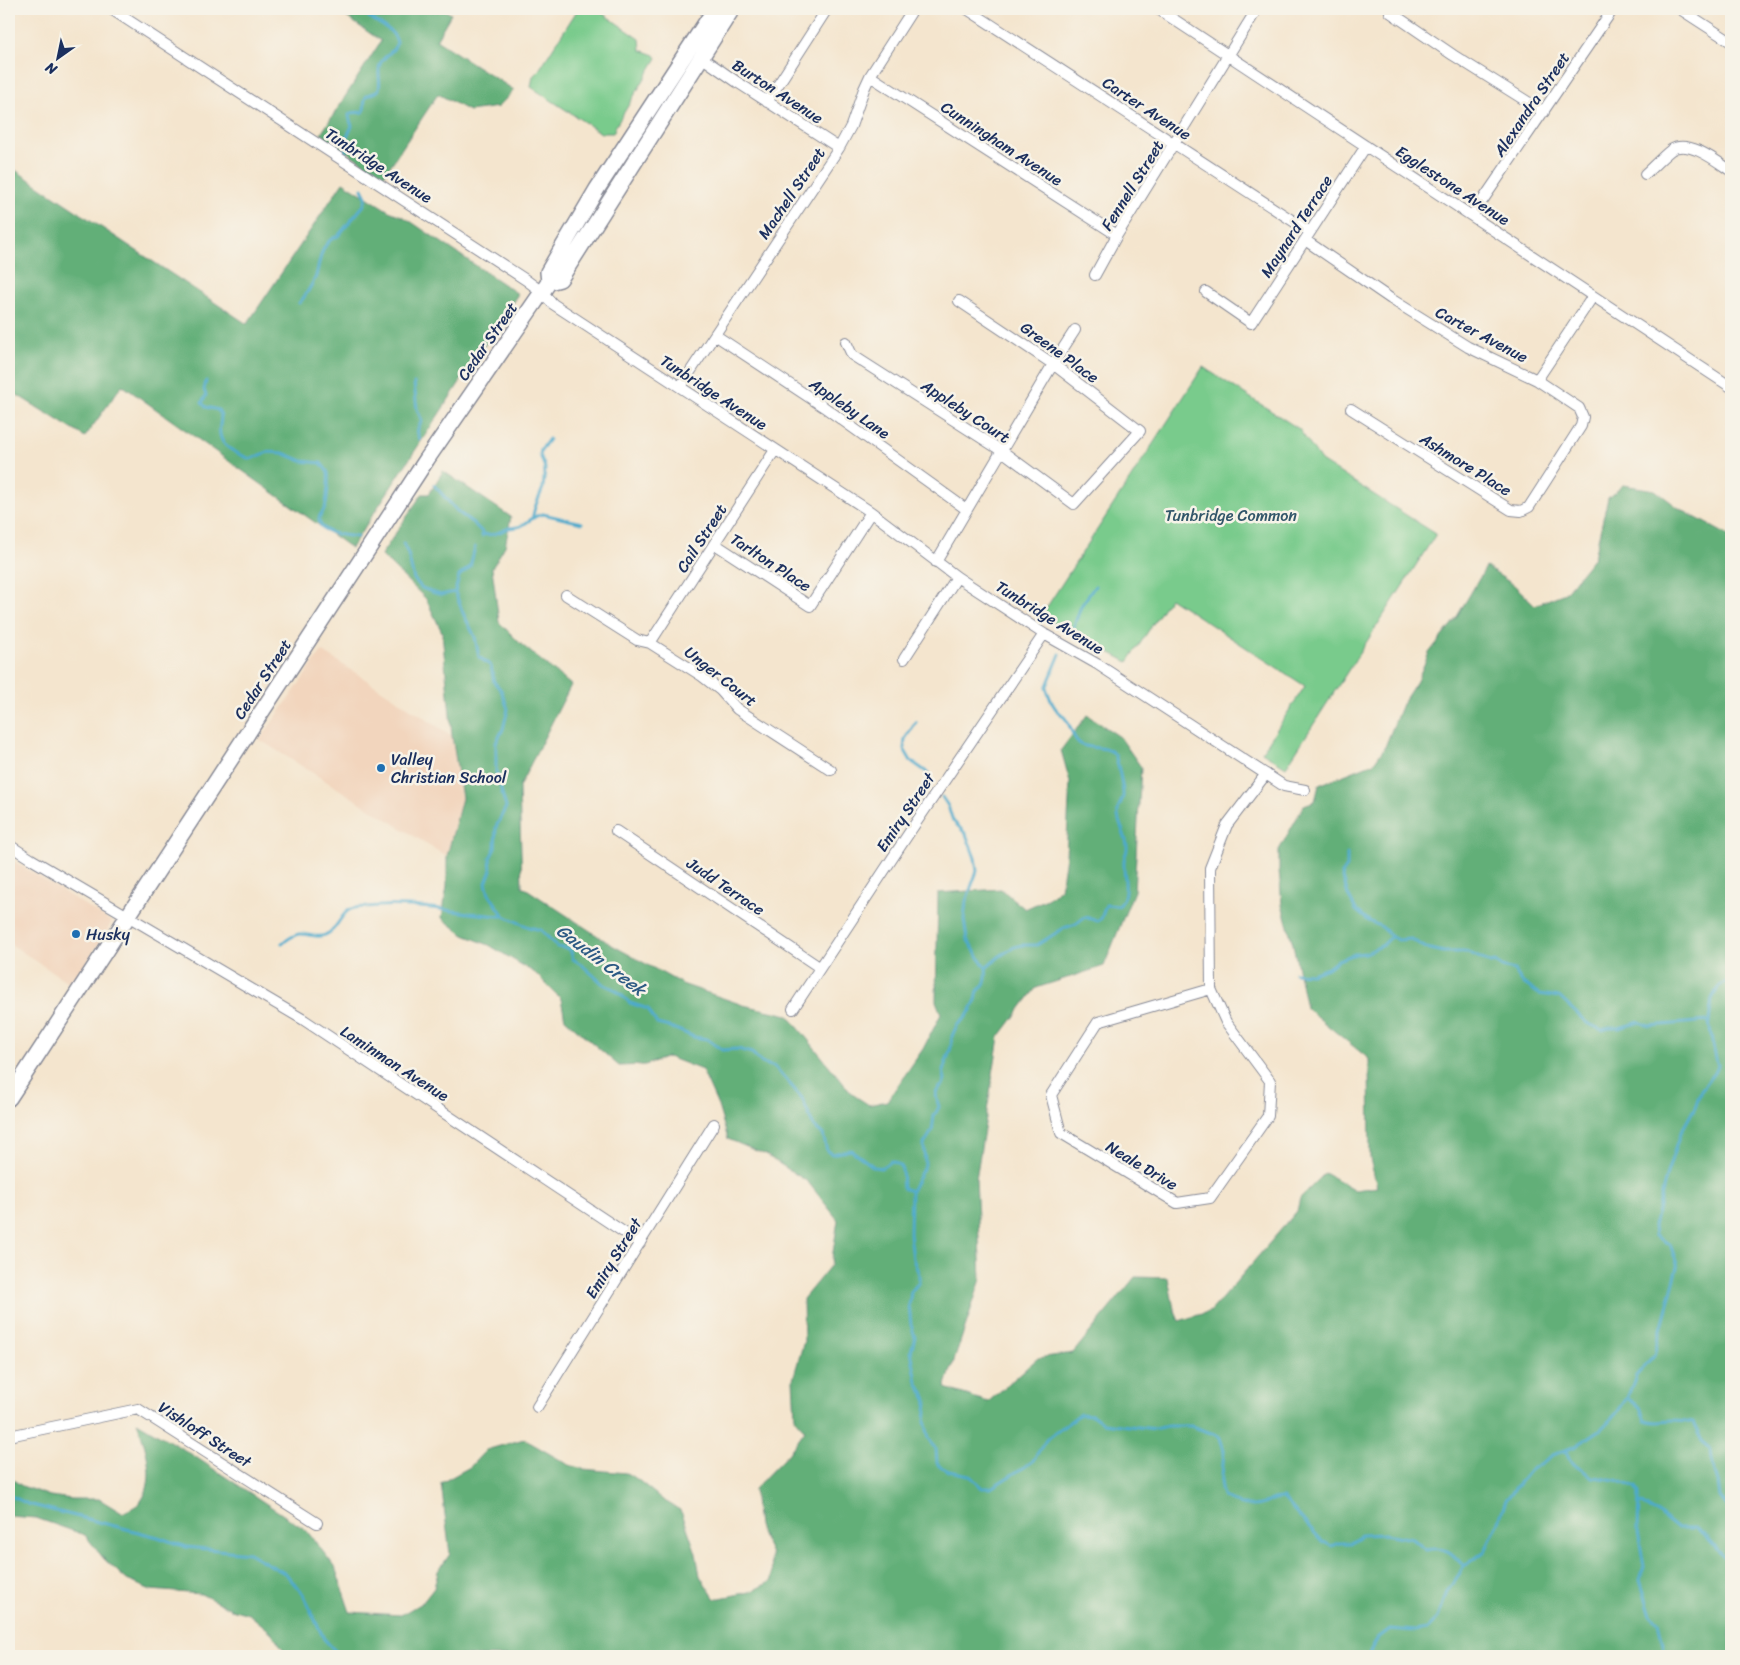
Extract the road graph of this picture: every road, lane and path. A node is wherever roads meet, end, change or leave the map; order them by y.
1 (111, 9) edge
2 (716, 9) edge
3 (732, 9) edge
4 (827, 9) edge
5 (913, 9) edge
6 (967, 9) edge
7 (1158, 9) edge
8 (1258, 9) edge
9 (1613, 9) edge
10 (1680, 9) edge
11 (1391, 11) edge
12 (1731, 42) edge
13 (1228, 55) junction
14 (701, 57) junction
15 (870, 76) junction
16 (767, 102) junction
17 (1544, 112) junction
18 (1175, 144) junction
19 (1366, 146) junction
20 (839, 148) junction
21 (1731, 171) edge
22 (1645, 174) dead end
23 (1472, 216) junction
24 (1117, 235) junction
25 (1307, 236) junction
26 (1095, 275) dead end
27 (546, 287) junction
28 (1206, 292) dead end
29 (1593, 296) junction
30 (959, 301) dead end
31 (1075, 330) dead end
32 (715, 335) junction
33 (846, 342) dead end
34 (1053, 364) junction
35 (1537, 380) junction
36 (680, 387) junction
37 (1731, 387) edge
38 (1351, 409) dead end
39 (775, 450) junction
40 (1002, 451) junction
41 (1074, 504) joint
42 (966, 509) junction
43 (871, 512) junction
44 (715, 544) junction
45 (936, 562) junction
46 (957, 577) junction
47 (566, 595) dead end
48 (1044, 634) junction
49 (650, 643) junction
50 (904, 659) dead end
51 (831, 770) dead end
52 (1266, 774) junction
53 (1305, 790) dead end
54 (616, 831) dead end
55 (9, 845) edge
56 (128, 916) junction
57 (819, 967) junction
58 (1211, 990) junction
59 (793, 1008) dead end
60 (9, 1098) edge
61 (714, 1124) dead end
62 (640, 1243) junction
63 (537, 1407) dead end
64 (9, 1436) edge
65 (316, 1523) dead end

1 - 27 street, Tunbridge Avenue
2 - 27 main road, Cedar Street
3 - 14 main road, Cedar Street
4 - 16 street
5 - 15 street, Machell Street
6 - 18 street, Carter Avenue
7 - 13 street, Egglestone Avenue
8 - 13 street, Fennell Street
9 - 17 street, Alexandra Street
10 - 12 street
11 - 17 street
13 - 18 street, Fennell Street
13 - 19 street, Egglestone Avenue
14 - 16 street, Burton Avenue
14 - 27 main road, Cedar Street
15 - 20 street, Machell Street
15 - 24 street, Cunningham Avenue
16 - 20 street, Burton Avenue
17 - 23 street, Alexandra Street
18 - 24 street, Fennell Street
18 - 25 street, Carter Avenue
19 - 23 street, Egglestone Avenue
19 - 25 street, Maynard Terrace
20 - 32 street, Machell Street
21 - 22 street
23 - 29 street, Egglestone Avenue
24 - 26 street, Fennell Street
25 - 28 street, Maynard Terrace
25 - 35 street, Carter Avenue
27 - 36 street, Tunbridge Avenue
27 - 56 main road, Cedar Street
29 - 35 street, Carter Avenue
29 - 37 street, Egglestone Avenue
30 - 34 street, Greene Place
31 - 34 street
32 - 36 street, Machell Street
32 - 42 street, Appleby Lane
33 - 40 street, Appleby Court
34 - 40 street
34 - 41 street, Greene Place
35 - 38 street, Ashmore Place
36 - 39 street, Tunbridge Avenue
39 - 43 street, Tunbridge Avenue
39 - 44 street, Cail Street
40 - 41 street, Appleby Court
40 - 42 street
42 - 45 street
43 - 44 street, Tarlton Place
43 - 45 street, Tunbridge Avenue
44 - 49 street, Cail Street
45 - 46 street, Tunbridge Avenue
46 - 48 street, Tunbridge Avenue
46 - 50 street
47 - 49 street, Unger Court
48 - 52 street, Tunbridge Avenue
48 - 57 street, Emiry Street
49 - 51 street, Unger Court
52 - 53 street, Tunbridge Avenue
52 - 58 street, Neale Drive
54 - 57 street, Judd Terrace
55 - 56 street, Laminman Avenue
56 - 60 main road, Cedar Street
56 - 62 street, Laminman Avenue
57 - 59 street, Emiry Street
58 - 58 street, Neale Drive
61 - 62 street, Emiry Street
62 - 63 street, Emiry Street
64 - 65 street, Vishloff Street

